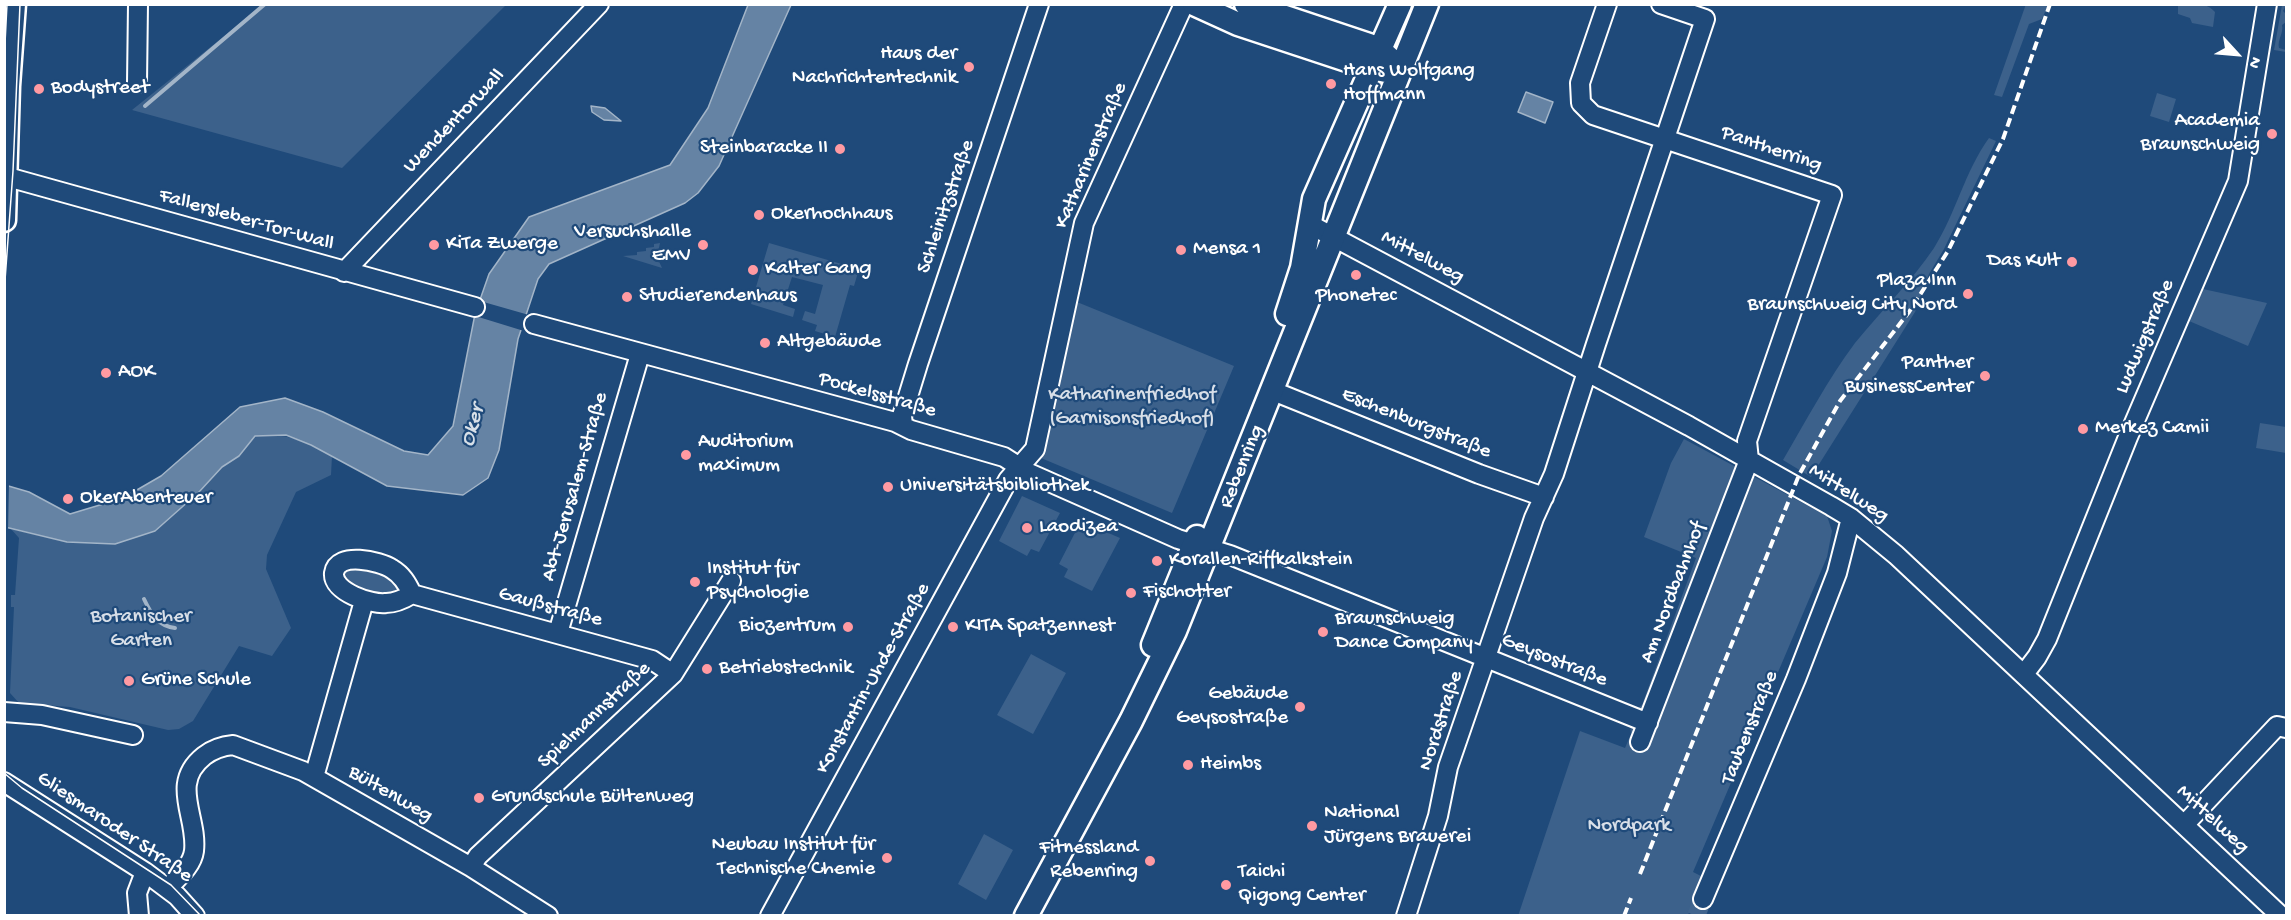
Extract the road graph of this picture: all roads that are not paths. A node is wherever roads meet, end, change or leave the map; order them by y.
1 (14, 4) edge
2 (138, 4) edge
3 (599, 4) edge
4 (1039, 4) edge
5 (1184, 4) edge
6 (1194, 4) edge
7 (1246, 4) edge
8 (1400, 4) edge
9 (1427, 4) edge
10 (1607, 4) edge
11 (1661, 4) edge
12 (2267, 4) edge
13 (1279, 10) edge
14 (1375, 59) junction
15 (1400, 72) junction
16 (137, 83) dead end
17 (1665, 138) junction
18 (5, 176) edge
19 (4, 220) edge
20 (1309, 224) junction
21 (1333, 236) junction
22 (344, 272) junction
23 (475, 307) dead end
24 (534, 324) dead end
25 (640, 354) junction
26 (1586, 372) junction
27 (1273, 391) junction
28 (903, 425) junction
29 (1749, 460) junction
30 (1021, 467) junction
31 (1544, 497) junction
32 (1851, 518) junction
33 (1867, 532) junction
34 (1202, 546) junction
35 (1837, 573) junction
36 (731, 581) dead end
37 (412, 594) junction
38 (364, 601) junction
39 (558, 633) junction
40 (1486, 658) junction
41 (673, 674) junction
42 (2024, 674) junction
43 (4, 712) edge
44 (1648, 723) junction
45 (2286, 728) edge
46 (133, 735) dead end
47 (1640, 742) dead end
48 (314, 777) junction
49 (4, 782) edge
50 (2184, 825) junction
51 (471, 867) junction
52 (145, 872) junction
53 (168, 888) junction
54 (1703, 899) tunnel mouth
55 (139, 915) edge
56 (195, 915) edge
57 (549, 915) edge
58 (770, 915) edge
59 (1010, 915) edge
60 (1026, 915) edge
61 (1406, 915) edge
62 (2281, 915) edge

1 - 18 main road
2 - 16 street
3 - 22 street, Wendentorwall
4 - 28 street, Schleinitzstraße
5 - 30 street, Katharinenstraße
6 - 14 main road
7 - 13 main road
8 - 14 main road, Rebenring
9 - 15 main road, Rebenring
10 - 17 street
11 - 17 street
12 - 42 street, Ludwigstraße
13 - 14 main road
14 - 15 main road
14 - 20 main road, Rebenring
15 - 21 main road, Rebenring
17 - 26 street
17 - 29 street, Pantherring
18 - 19 main road
18 - 22 street, Fallersleber-Tor-Wall
20 - 21 street, Mittelweg
20 - 34 main road, Rebenring
21 - 26 street, Mittelweg
21 - 27 main road, Rebenring
22 - 23 street, Fallersleber-Tor-Wall
24 - 25 street, Pockelsstraße
25 - 28 street, Pockelsstraße
25 - 39 street, Abt-Jerusalem-Straße
26 - 29 street, Mittelweg
26 - 31 street, Nordstraße
27 - 31 street, Eschenburgstraße
27 - 34 main road, Rebenring
28 - 30 street, Pockelsstraße
29 - 32 street, Mittelweg
29 - 44 street, Am Nordbahnhof
30 - 34 street, Pockelsstraße
30 - 58 street, Konstantin-Uhde-Straße
31 - 40 street, Nordstraße
32 - 33 street, Mittelweg
32 - 35 street, Taubenstraße
33 - 35 street, Taubenstraße
33 - 42 street, Mittelweg
34 - 40 street, Geysostraße
34 - 59 main road, Rebenring
34 - 60 main road, Rebenring
35 - 54 street, Taubenstraße
36 - 41 street, Spielmannstraße
37 - 38 street
37 - 38 street
37 - 39 street, Gaußstraße
38 - 48 street
39 - 41 street, Gaußstraße
40 - 44 street, Geysostraße
40 - 61 street, Nordstraße
41 - 51 street, Spielmannstraße
42 - 50 street, Mittelweg
43 - 46 street
44 - 47 street, Am Nordbahnhof
45 - 50 street
48 - 51 street, Bültenweg
48 - 53 street, Bültenweg
49 - 52 street, Gliesmaroder Straße
50 - 62 street, Mittelweg
51 - 57 street, Bültenweg
52 - 53 street, Gliesmaroder Straße
52 - 55 street
53 - 56 street, Gliesmaroder Straße

